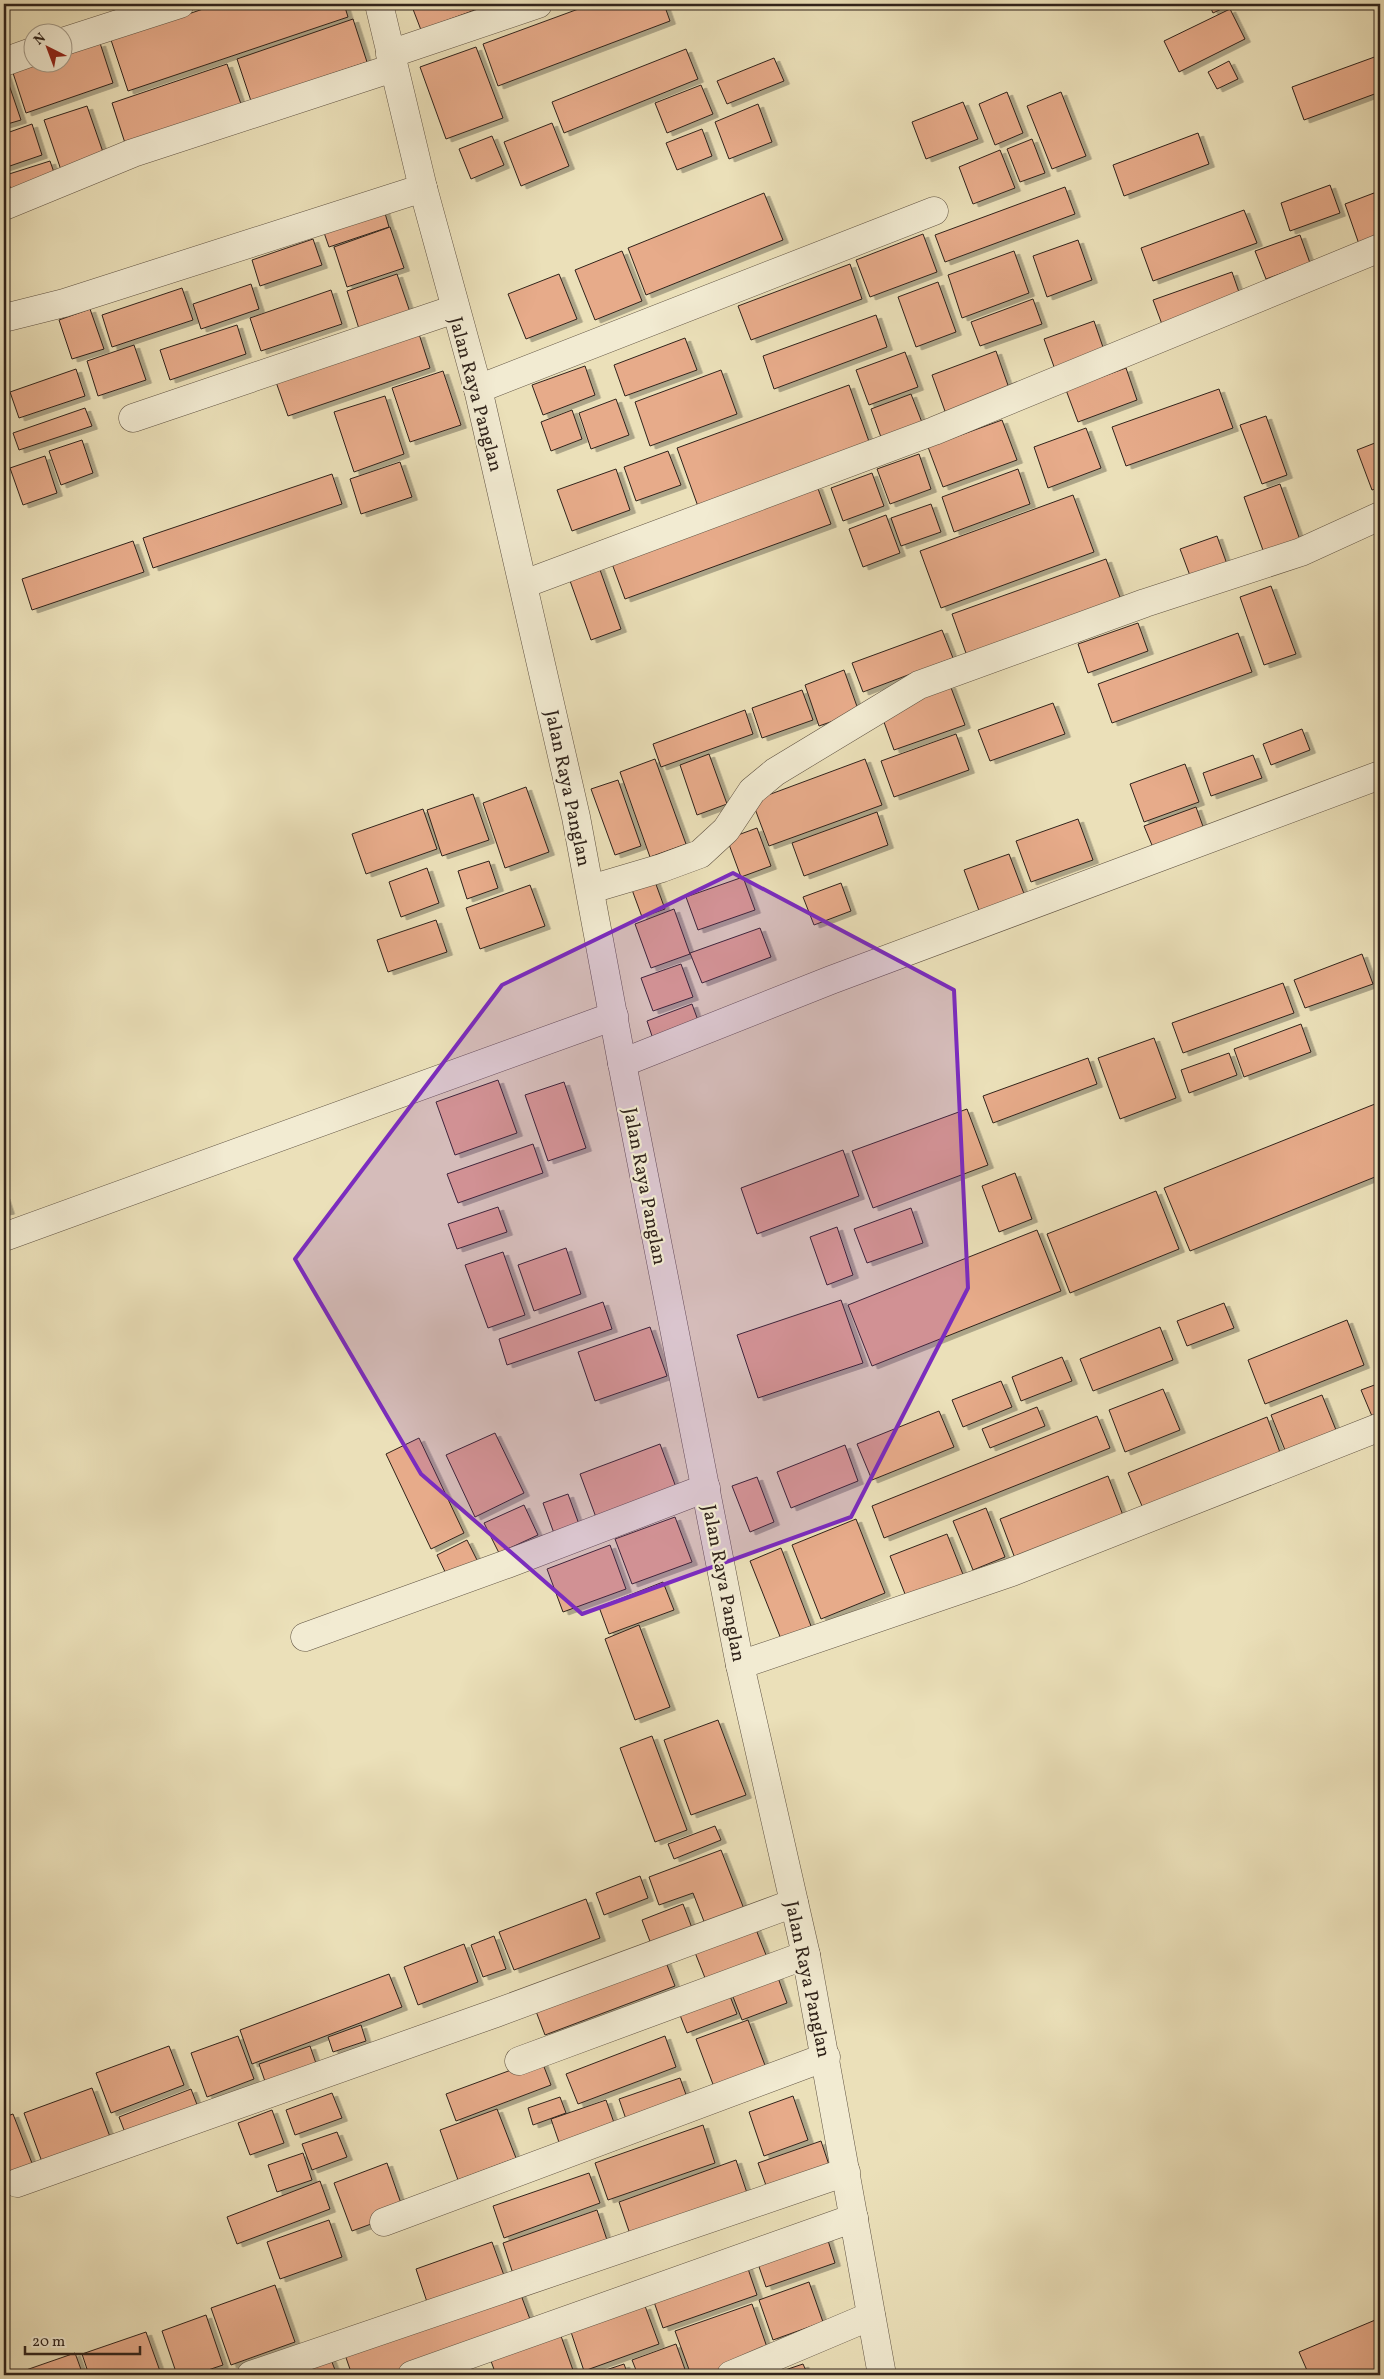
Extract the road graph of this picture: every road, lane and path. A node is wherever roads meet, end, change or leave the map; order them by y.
1 (180, 4) edge
2 (379, 4) edge
3 (538, 4) edge
4 (72, 39) edge
5 (22, 56) edge
6 (392, 61) junction
7 (4, 62) edge
8 (423, 188) junction
9 (4, 206) edge
10 (934, 211) dead end
11 (1380, 248) edge
12 (455, 309) junction
13 (4, 318) edge
14 (478, 389) junction
15 (133, 418) dead end
16 (1380, 516) edge
17 (524, 584) junction
18 (1380, 775) edge
19 (591, 889) junction
20 (614, 1016) junction
21 (622, 1063) junction
22 (4, 1237) edge
23 (1380, 1427) edge
24 (706, 1488) junction
25 (305, 1637) dead end
26 (740, 1666) junction
27 (794, 1903) junction
28 (806, 1955) junction
29 (826, 2057) junction
30 (519, 2061) dead end
31 (846, 2172) junction
32 (17, 2183) dead end
33 (854, 2218) junction
34 (384, 2222) dead end
35 (871, 2316) junction
36 (251, 2375) edge
37 (412, 2375) edge
38 (731, 2375) edge
39 (882, 2375) edge

1 - 4 street
2 - 6 street, Jalan Raya Panglan
3 - 6 street
5 - 7 street
6 - 8 street, Jalan Raya Panglan
6 - 9 street
8 - 12 street, Jalan Raya Panglan
8 - 13 street
10 - 14 street
11 - 17 street
12 - 14 street, Jalan Raya Panglan
12 - 15 street
14 - 17 street, Jalan Raya Panglan
16 - 19 street
17 - 19 street, Jalan Raya Panglan
18 - 21 street
19 - 20 street, Jalan Raya Panglan
20 - 21 street, Jalan Raya Panglan
20 - 22 street
21 - 24 street, Jalan Raya Panglan
23 - 26 street
24 - 25 street
24 - 26 street, Jalan Raya Panglan
26 - 27 street, Jalan Raya Panglan
27 - 28 street, Jalan Raya Panglan
27 - 32 street
28 - 29 street, Jalan Raya Panglan
28 - 30 street
29 - 31 street, Jalan Raya Panglan
29 - 34 street
31 - 33 street, Jalan Raya Panglan
31 - 36 street
33 - 35 street, Jalan Raya Panglan
33 - 37 street
35 - 38 street
35 - 39 street, Jalan Raya Panglan

